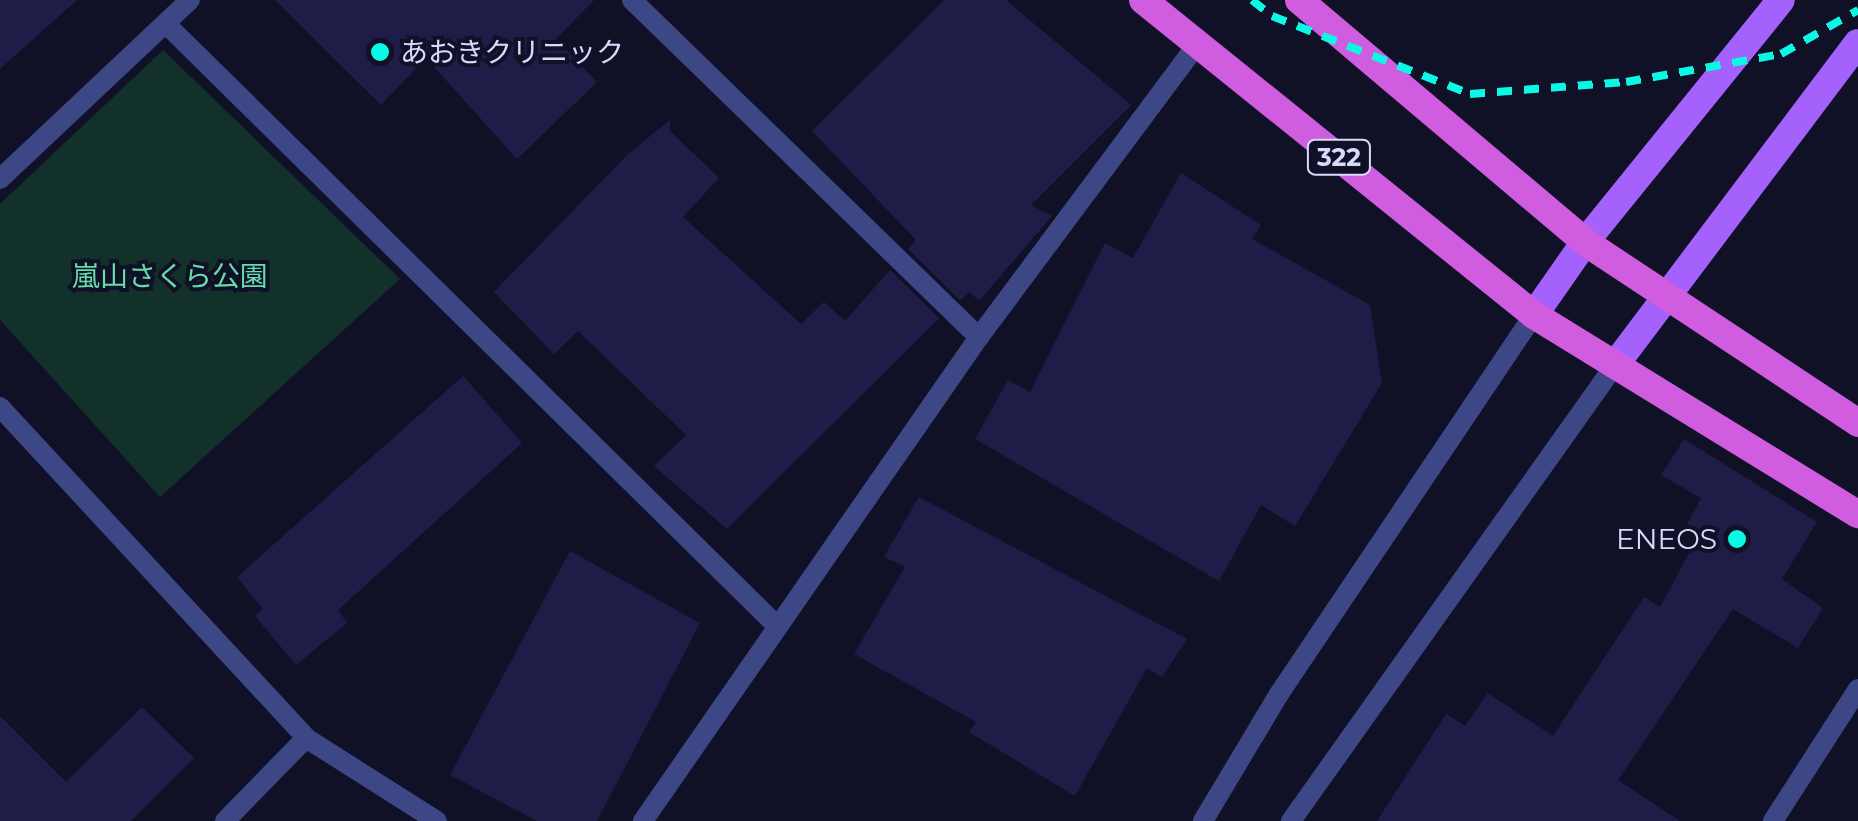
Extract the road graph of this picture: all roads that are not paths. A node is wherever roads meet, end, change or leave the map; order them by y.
1 (190, 0) edge
2 (632, 0) edge
3 (1143, 0) edge
4 (1299, 0) edge
5 (1781, 0) edge
6 (166, 24) junction
7 (1858, 43) edge
8 (1194, 47) junction
9 (0, 178) edge
10 (1585, 242) junction
11 (1667, 296) junction
12 (1534, 314) junction
13 (979, 337) junction
14 (1615, 366) junction
15 (0, 408) edge
16 (1858, 423) edge
17 (1858, 514) edge
18 (776, 624) junction
19 (1858, 689) edge
20 (306, 738) junction
21 (225, 821) edge
22 (438, 821) edge
23 (643, 821) edge
24 (1203, 821) edge
25 (1291, 821) edge
26 (1772, 821) edge

1 - 6 street
2 - 13 street
3 - 8 highway, 322
4 - 10 highway
5 - 10 main road
6 - 9 street
6 - 18 street
7 - 11 main road
8 - 12 highway, 322
8 - 13 street
10 - 11 highway
10 - 12 main road
11 - 14 main road
11 - 16 highway
12 - 14 highway, 322
12 - 24 street
13 - 18 street
14 - 17 highway, 322
14 - 25 street
15 - 20 street
18 - 23 street
19 - 26 street
20 - 21 street
20 - 22 street

